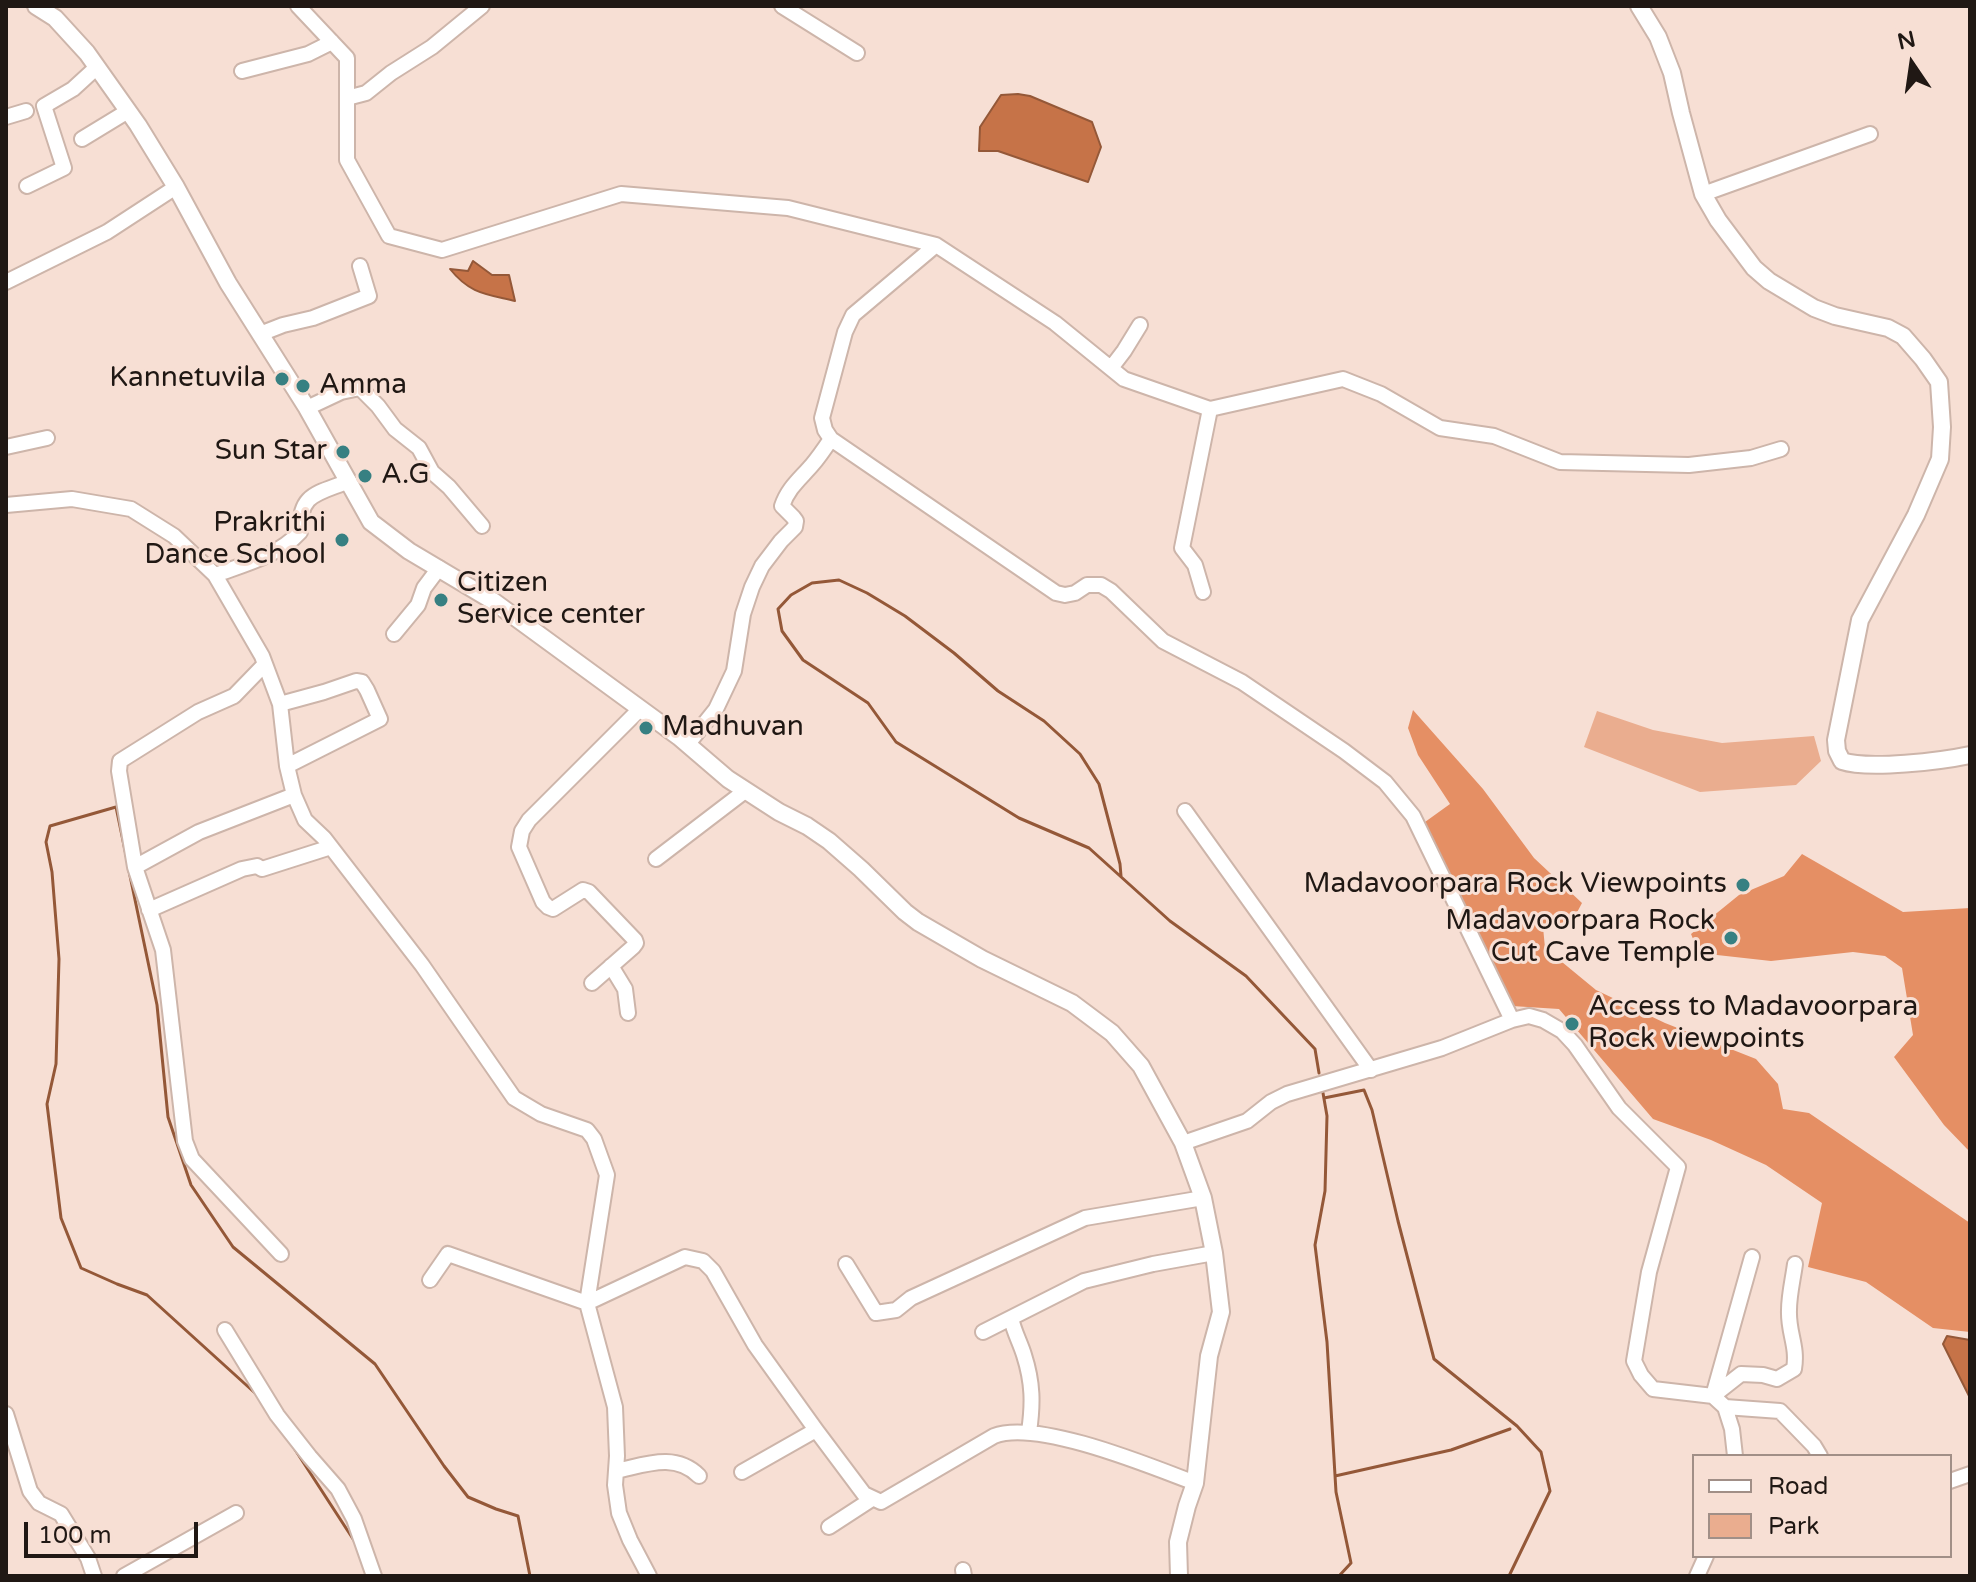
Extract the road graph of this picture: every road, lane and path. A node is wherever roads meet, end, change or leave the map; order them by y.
1 (36, 6) edge
2 (298, 6) edge
3 (482, 6) edge
4 (782, 6) edge
5 (1639, 6) edge
6 (332, 42) junction
7 (857, 53) dead end
8 (97, 67) junction
9 (242, 71) dead end
10 (347, 98) junction
11 (26, 111) dead end
12 (128, 111) junction
13 (6, 117) edge
14 (1870, 134) dead end
15 (82, 139) dead end
16 (27, 186) dead end
17 (176, 187) junction
18 (1703, 194) junction
19 (936, 245) junction
20 (360, 266) dead end
21 (6, 282) edge
22 (1140, 325) dead end
23 (260, 334) junction
24 (1111, 368) junction
25 (307, 408) junction
26 (1210, 409) junction
27 (47, 438) dead end
28 (831, 439) junction
29 (6, 447) edge
30 (1781, 449) dead end
31 (349, 481) junction
32 (6, 505) edge
33 (482, 526) dead end
34 (439, 568) junction
35 (215, 575) junction
36 (1203, 592) dead end
37 (394, 634) dead end
38 (265, 664) junction
39 (280, 704) junction
40 (640, 709) junction
41 (688, 744) junction
42 (1970, 755) edge
43 (287, 766) junction
44 (745, 791) junction
45 (294, 795) junction
46 (1185, 811) dead end
47 (331, 847) junction
48 (656, 859) dead end
49 (135, 867) junction
50 (149, 910) junction
51 (611, 966) junction
52 (592, 983) dead end
53 (628, 1013) dead end
54 (1512, 1020) junction
55 (1371, 1070) junction
56 (1183, 1143) junction
57 (1203, 1198) junction
58 (1214, 1253) junction
59 (281, 1254) dead end
60 (1752, 1257) dead end
61 (846, 1264) dead end
62 (1795, 1264) dead end
63 (430, 1280) dead end
64 (587, 1303) junction
65 (1011, 1318) junction
66 (225, 1330) dead end
67 (983, 1332) dead end
68 (1719, 1402) junction
69 (6, 1414) edge
70 (816, 1430) junction
71 (1029, 1432) junction
72 (1735, 1454) edge
73 (1819, 1454) edge
74 (616, 1471) junction
75 (742, 1472) dead end
76 (699, 1476) dead end
77 (1195, 1483) junction
78 (872, 1499) junction
79 (236, 1513) dead end
80 (829, 1527) dead end
81 (94, 1576) edge
82 (124, 1576) edge
83 (374, 1576) edge
84 (649, 1576) edge
85 (1179, 1576) edge

1 - 8 main road
2 - 6 street
3 - 10 street
4 - 7 street
5 - 18 main road
6 - 9 street
6 - 10 street
8 - 12 main road
8 - 16 street
10 - 19 street
11 - 13 street
12 - 15 street
12 - 17 main road
14 - 18 street
17 - 21 street
17 - 23 main road
18 - 42 main road
19 - 24 street
19 - 28 street
20 - 23 street
22 - 24 street
23 - 25 main road
24 - 26 street
25 - 31 main road
25 - 33 street
26 - 30 street
26 - 36 street
27 - 29 street
28 - 41 street
28 - 54 street
31 - 34 main road
31 - 35 street
32 - 35 street
34 - 37 street
34 - 40 main road
35 - 38 street
38 - 39 street
38 - 49 street
39 - 43 street
39 - 43 street
40 - 41 main road
40 - 51 street
41 - 44 main road
43 - 45 street
44 - 48 street
44 - 56 main road
45 - 47 street
45 - 49 street
46 - 55 street
47 - 50 street
47 - 64 street
49 - 50 street
50 - 59 street
51 - 52 street
51 - 53 street
54 - 55 street
54 - 68 street
55 - 56 street
56 - 57 main road
57 - 58 main road
57 - 61 street
58 - 65 street
58 - 77 main road
60 - 68 street
62 - 68 street
63 - 64 street
64 - 70 street
64 - 74 street
65 - 67 street
65 - 71 street
66 - 83 street
68 - 72 street
68 - 73 street
69 - 81 street
70 - 75 street
70 - 78 street
71 - 77 street
71 - 78 street
74 - 76 street
74 - 84 street
77 - 85 main road
78 - 80 street
79 - 82 street

